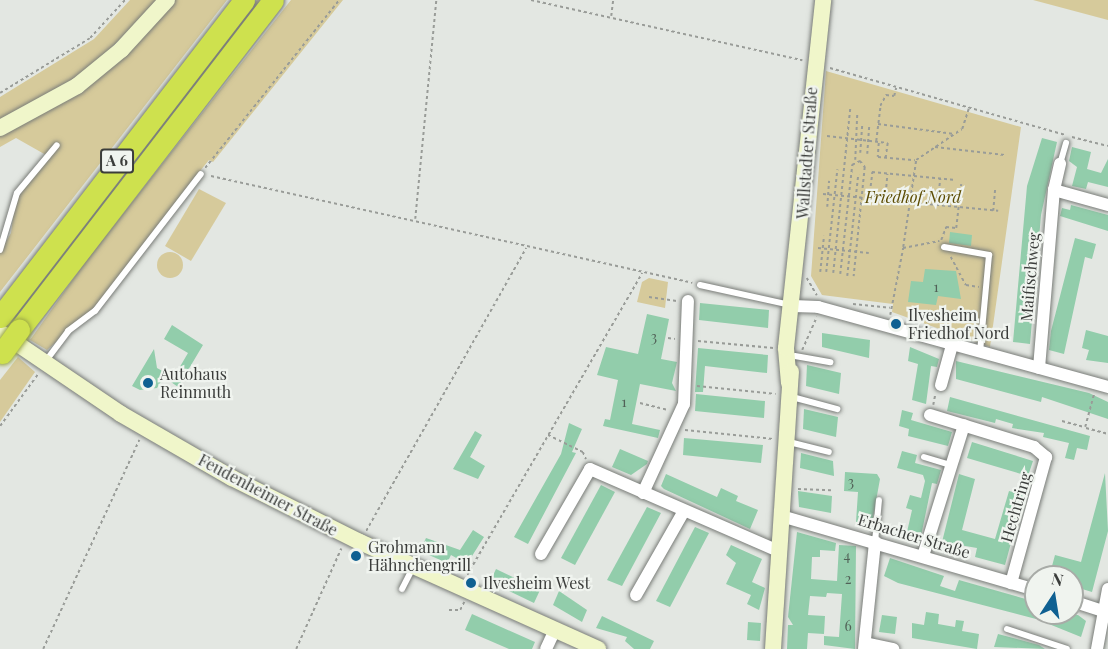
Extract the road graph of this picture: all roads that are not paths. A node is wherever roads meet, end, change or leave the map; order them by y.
1 (167, 0) edge
2 (244, 0) edge
3 (273, 0) edge
4 (823, 0) edge
5 (0, 129) edge
6 (1066, 143) dead end
7 (57, 145) dead end
8 (1060, 164) joint
9 (201, 174) road end
10 (1054, 190) junction
11 (1108, 205) edge
12 (942, 244) road end
13 (0, 250) edge
14 (700, 285) road end
15 (688, 301) road end
16 (793, 306) junction
17 (0, 316) edge
18 (850, 318) junction
19 (8, 343) edge
20 (952, 345) junction
21 (980, 352) junction
22 (795, 356) junction
23 (830, 362) dead end
24 (43, 366) junction
25 (1039, 368) junction
26 (941, 385) road end
27 (1102, 386) edge
28 (789, 389) junction
29 (837, 409) dead end
30 (930, 415) road end
31 (964, 425) junction
32 (785, 441) junction
33 (829, 452) dead end
34 (924, 457) dead end
35 (952, 466) junction
36 (643, 493) junction
37 (879, 500) dead end
38 (684, 512) junction
39 (781, 516) junction
40 (875, 542) junction
41 (778, 551) junction
42 (542, 554) dead end
43 (923, 556) junction
44 (413, 567) junction
45 (1011, 583) junction
46 (1024, 587) edge
47 (402, 589) dead end
48 (1108, 589) edge
49 (636, 595) dead end
50 (1084, 605) edge
51 (1105, 611) edge
52 (1007, 629) dead end
53 (555, 630) junction
54 (864, 646) edge
55 (546, 649) edge
56 (598, 649) edge
57 (773, 649) edge
58 (893, 649) edge
59 (1067, 649) edge
60 (1097, 649) edge

1 - 5 main road
2 - 17 highway, A 6
3 - 19 highway, A 6
4 - 16 main road, Wallstadter Straße
6 - 8 lane
7 - 13 lane
8 - 10 street, Maifischweg
9 - 24 lane
10 - 11 street
10 - 25 street, Maifischweg
12 - 21 lane
14 - 16 lane
15 - 36 street
16 - 18 street
16 - 18 street
16 - 22 main road, Wallstadter Straße
16 - 28 main road, Wallstadter Straße
18 - 20 street
19 - 24 main road, Feudenheimer Straße
20 - 21 street
20 - 26 street
21 - 25 street
22 - 23 lane
22 - 28 main road, Wallstadter Straße
24 - 44 main road, Feudenheimer Straße
25 - 27 street
28 - 29 lane
28 - 32 main road, Wallstadter Straße
30 - 31 street, Hechtring
31 - 35 street
31 - 45 street, Hechtring
32 - 33 lane
32 - 39 main road, Wallstadter Straße
34 - 35 lane
35 - 43 street
36 - 38 street
36 - 42 street
37 - 40 lane
38 - 41 street
38 - 49 street
39 - 40 street, Erbacher Straße
39 - 41 main road, Wallstadter Straße
40 - 43 street, Erbacher Straße
40 - 54 street
41 - 57 main road, Wallstadter Straße
43 - 45 street, Erbacher Straße
44 - 47 lane
44 - 53 main road, Feudenheimer Straße
45 - 46 street, Erbacher Straße
48 - 51 street
50 - 51 street
51 - 60 street
52 - 59 lane
53 - 55 street
53 - 56 main road, Feudenheimer Straße
54 - 58 street

